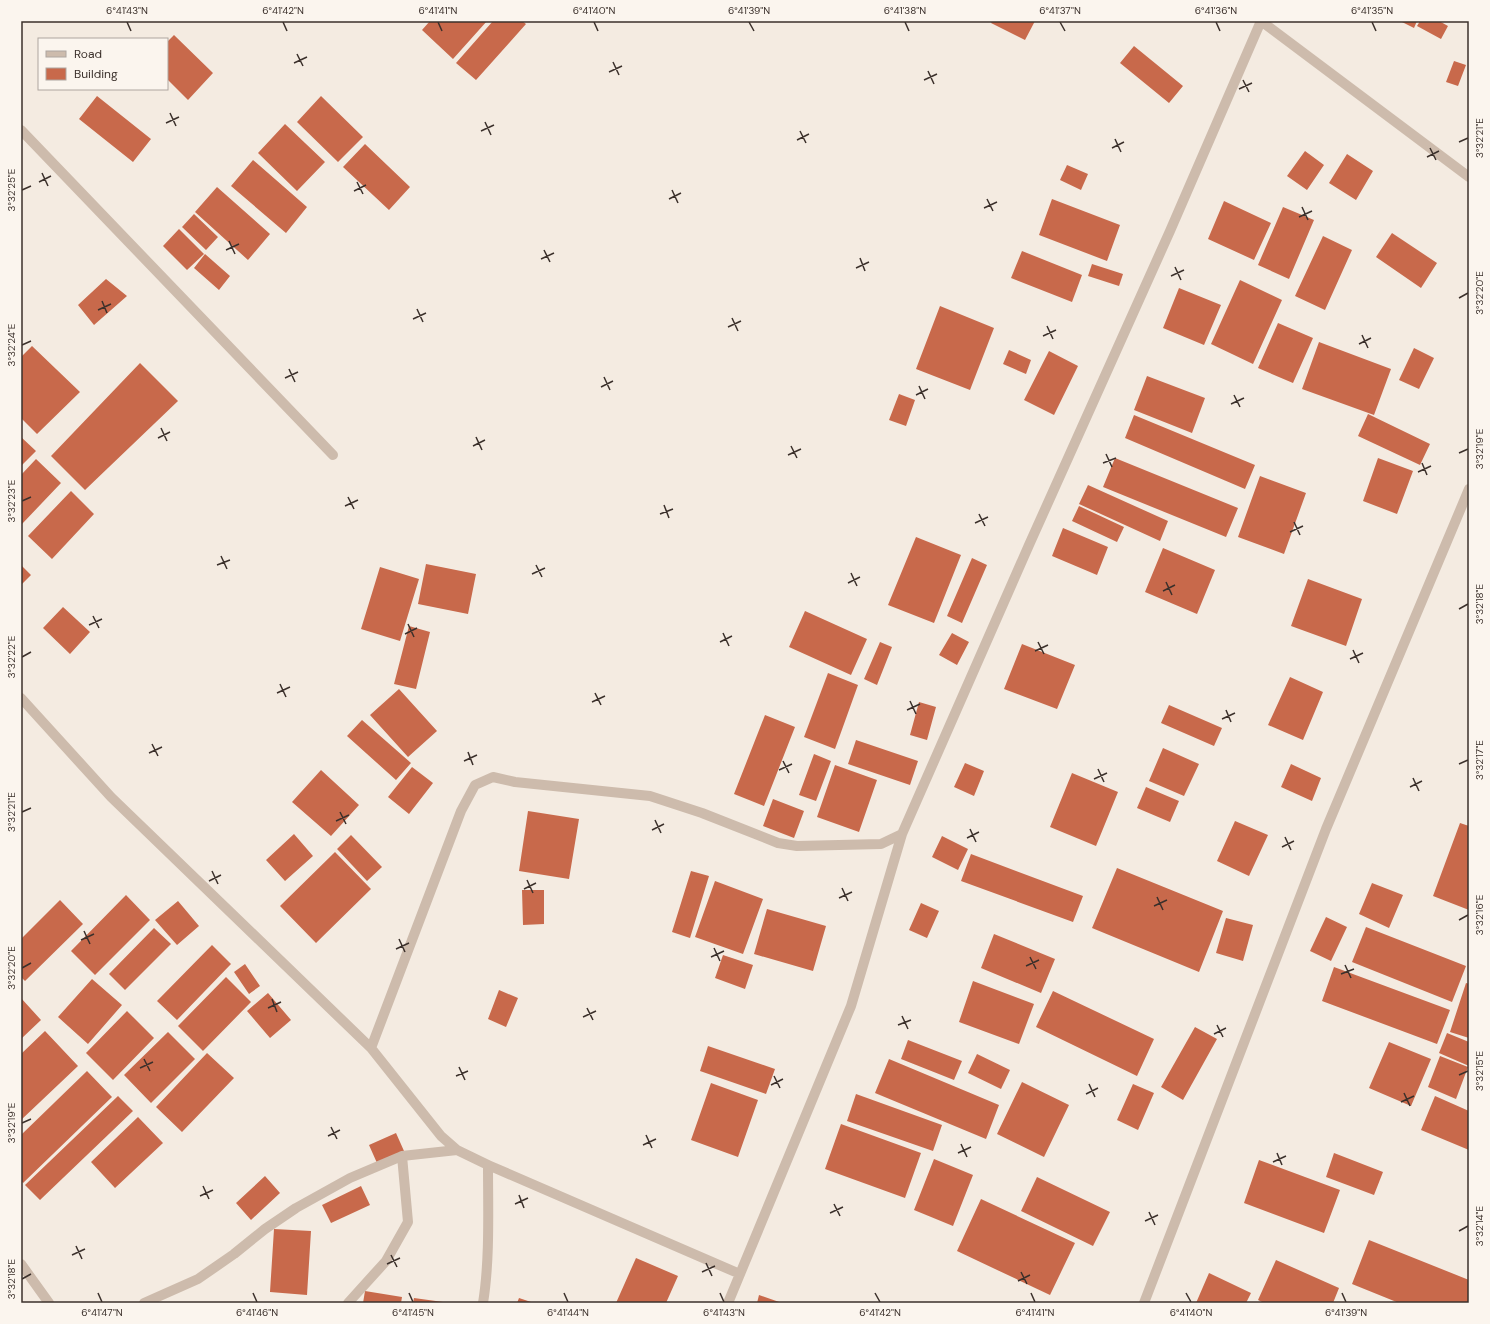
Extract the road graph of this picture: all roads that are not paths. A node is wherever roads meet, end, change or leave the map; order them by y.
1 (21, 130) edge
2 (1469, 177) edge
3 (333, 455) dead end
4 (1469, 489) edge
5 (21, 698) edge
6 (902, 834) junction
7 (371, 1048) junction
8 (457, 1150) junction
9 (402, 1156) junction
10 (488, 1165) junction
11 (21, 1264) edge
12 (740, 1274) junction
13 (49, 1303) edge
14 (144, 1303) edge
15 (348, 1303) edge
16 (483, 1303) edge
17 (728, 1303) edge
18 (1144, 1303) edge

1 - 3 street
2 - 6 street
4 - 18 street
5 - 7 street
6 - 7 street
6 - 12 street
7 - 8 street
8 - 9 street
8 - 10 street
9 - 14 street
9 - 15 street
10 - 12 street
10 - 16 street
11 - 13 street
12 - 17 street

